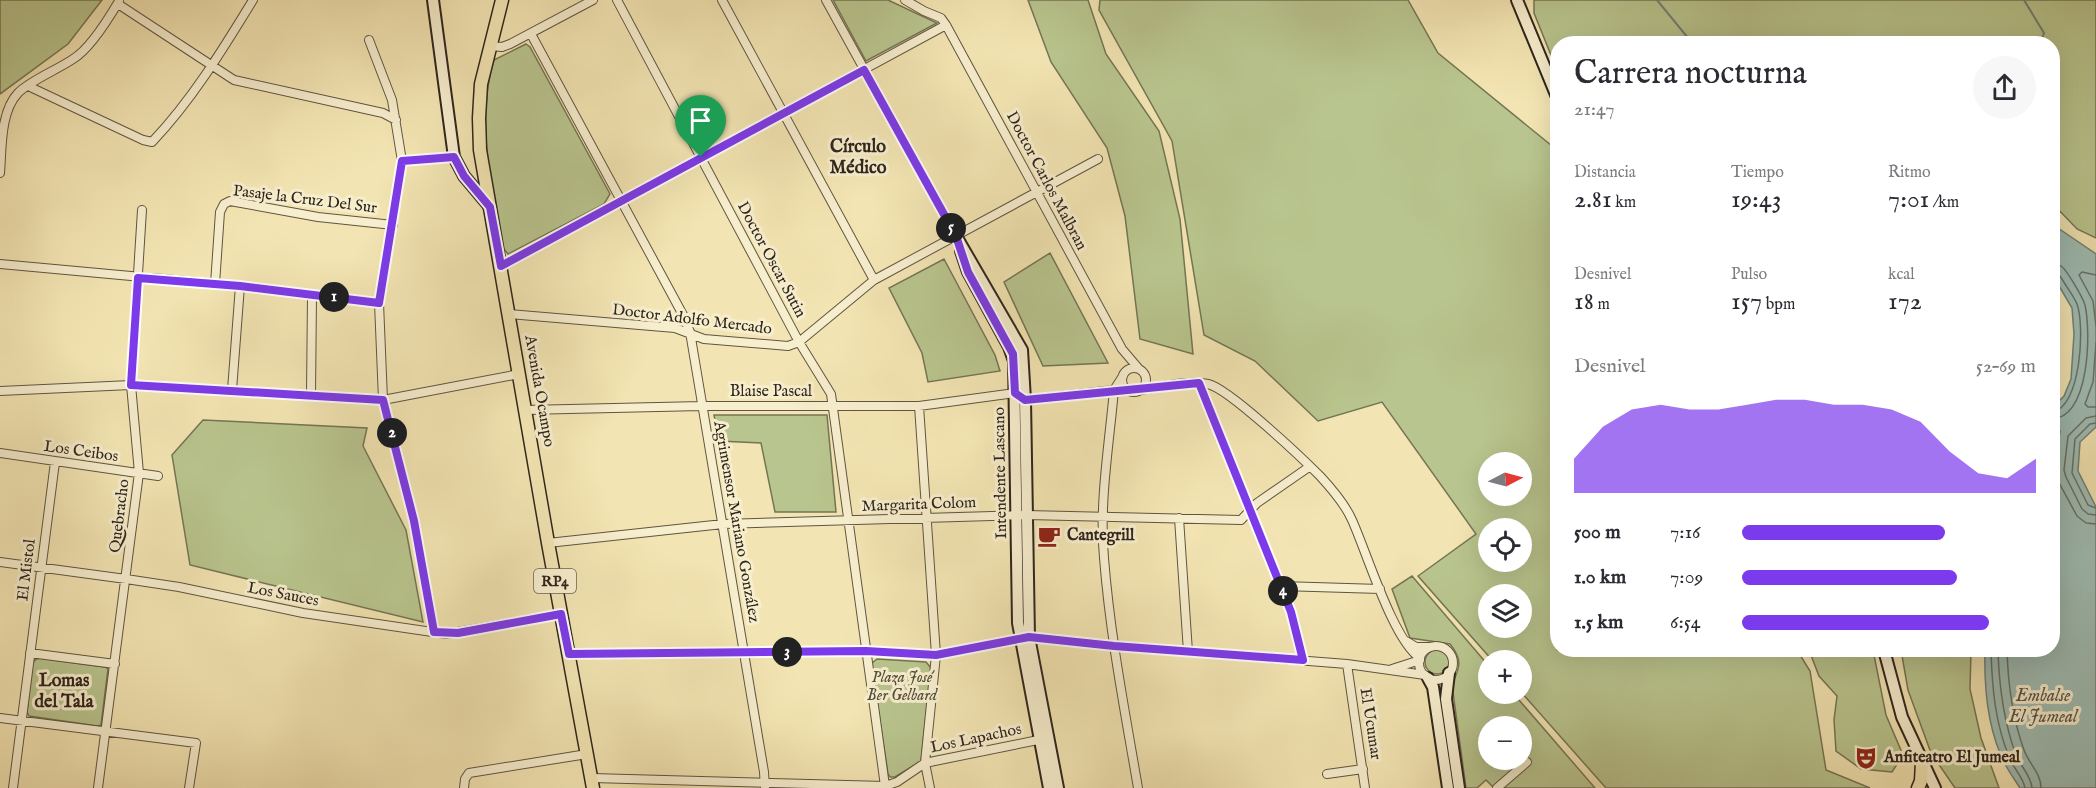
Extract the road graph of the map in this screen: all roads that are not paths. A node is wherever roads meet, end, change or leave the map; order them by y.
1 (253, 0) edge
2 (434, 0) edge
3 (502, 0) edge
4 (592, 0) edge
5 (617, 0) edge
6 (722, 0) edge
7 (826, 0) edge
8 (905, 0) edge
9 (1517, 0) edge
10 (119, 2) edge
11 (946, 26) junction
12 (531, 34) junction
13 (369, 40) dead end
14 (489, 46) junction
15 (212, 66) junction
16 (864, 70) junction
17 (1550, 80) edge
18 (28, 86) junction
19 (784, 113) junction
20 (396, 120) junction
21 (454, 157) junction
22 (701, 157) junction
23 (1098, 159) dead end
24 (402, 161) junction
25 (483, 170) junction
26 (0, 173) edge
27 (464, 176) junction
28 (1036, 191) junction
29 (622, 200) junction
30 (490, 207) junction
31 (142, 210) dead end
32 (393, 225) junction
33 (956, 236) junction
34 (0, 264) edge
35 (501, 266) junction
36 (138, 278) junction
37 (874, 280) junction
38 (215, 284) junction
39 (240, 286) junction
40 (312, 295) junction
41 (379, 303) junction
42 (509, 314) junction
43 (690, 332) junction
44 (799, 342) junction
45 (1122, 349) junction
46 (1142, 371) junction
47 (1125, 373) junction
48 (519, 374) junction
49 (1199, 383) junction
50 (131, 385) junction
51 (1167, 386) junction
52 (232, 390) junction
53 (1114, 390) junction
54 (1140, 390) junction
55 (0, 391) edge
56 (1129, 391) junction
57 (1015, 393) junction
58 (311, 395) junction
59 (383, 400) junction
60 (1025, 400) junction
61 (834, 405) junction
62 (702, 406) junction
63 (919, 406) junction
64 (525, 410) junction
65 (0, 453) edge
66 (55, 462) junction
67 (1309, 467) junction
68 (139, 473) junction
69 (158, 476) dead end
70 (1250, 511) junction
71 (1022, 515) junction
72 (1103, 516) junction
73 (926, 518) junction
74 (1179, 518) junction
75 (848, 521) junction
76 (723, 524) junction
77 (548, 543) junction
78 (0, 562) edge
79 (41, 567) junction
80 (126, 579) junction
81 (1281, 586) junction
82 (1380, 589) junction
83 (561, 614) junction
84 (434, 632) junction
85 (1024, 638) junction
86 (1404, 640) junction
87 (1114, 646) junction
88 (1431, 647) junction
89 (866, 651) junction
90 (1188, 652) junction
91 (30, 653) junction
92 (745, 653) junction
93 (569, 654) junction
94 (936, 655) junction
95 (1886, 657) edge
96 (1420, 659) junction
97 (1303, 660) junction
98 (115, 664) junction
99 (1347, 664) junction
100 (1391, 670) junction
101 (1449, 673) junction
102 (1427, 676) junction
103 (0, 718) edge
104 (21, 720) junction
105 (106, 732) junction
106 (1044, 739) junction
107 (587, 753) junction
108 (1922, 762) junction
109 (925, 763) junction
110 (1363, 769) junction
111 (1518, 770) edge
112 (1327, 774) dead end
113 (592, 783) edge
114 (684, 784) edge
115 (765, 785) edge
116 (885, 786) junction
117 (844, 787) edge
118 (13, 788) edge
119 (98, 788) edge
120 (189, 788) edge
121 (464, 788) edge
122 (930, 788) edge
123 (1049, 788) edge
124 (1058, 788) edge
125 (1138, 788) edge
126 (1365, 788) edge
127 (1448, 788) edge
128 (1459, 788) edge
129 (1497, 788) edge
130 (1918, 788) edge
131 (1935, 788) edge

1 - 15 street
2 - 21 main road
3 - 14 main road, Avenida Ocampo / RP4
4 - 12 street
5 - 22 street, Doctor Oscar Sutin
6 - 19 street
7 - 16 street
8 - 11 street
9 - 17 main road
10 - 15 street
10 - 18 street
11 - 16 street
11 - 28 street, Doctor Carlos Malbran
12 - 14 street
12 - 29 street, Agrimensor Mariano González
13 - 20 street
14 - 25 main road, Avenida Ocampo / RP4
15 - 18 street
15 - 20 street
16 - 19 street
16 - 33 street
18 - 26 street
19 - 22 street
19 - 37 street
20 - 24 street
21 - 24 street
21 - 27 main road
22 - 29 street
22 - 44 street, Doctor Oscar Sutin
23 - 28 street
24 - 32 street
25 - 27 main road
25 - 30 main road, Avenida Ocampo / RP4
27 - 30 main road
28 - 33 street
28 - 45 street, Doctor Carlos Malbran
29 - 35 street
29 - 43 street, Agrimensor Mariano González
30 - 35 main road, Avenida Ocampo / RP4
31 - 36 street, Quebracho
32 - 38 street, Pasaje la Cruz Del Sur
32 - 41 street
33 - 37 street
33 - 57 main road, Intendente Lascano
33 - 60 main road, Intendente Lascano
34 - 36 street
35 - 42 main road, Avenida Ocampo / RP4
36 - 38 street
36 - 50 street, Quebracho
37 - 44 street
38 - 39 street
39 - 40 street
39 - 52 street
40 - 41 street
40 - 58 street
41 - 59 street
42 - 43 street, Doctor Adolfo Mercado
42 - 48 main road, Avenida Ocampo / RP4
43 - 44 street, Doctor Adolfo Mercado
43 - 62 street, Agrimensor Mariano González
44 - 61 street, Doctor Oscar Sutin
45 - 46 street, Doctor Carlos Malbran
45 - 47 street, Doctor Carlos Malbran
46 - 47 street
46 - 51 street
46 - 54 street
47 - 53 street
47 - 56 street
48 - 59 street
48 - 64 main road, Avenida Ocampo / RP4
49 - 51 street
49 - 67 street
49 - 70 street
50 - 52 street
50 - 55 street
50 - 68 street, Quebracho
51 - 54 street
52 - 58 street
53 - 56 street
53 - 60 street
53 - 72 street
54 - 56 street
57 - 60 street
57 - 63 street, Blaise Pascal
57 - 71 main road, Intendente Lascano
58 - 59 street
59 - 84 street
60 - 71 main road, Intendente Lascano
61 - 62 street, Blaise Pascal
61 - 63 street, Blaise Pascal
61 - 75 street, Doctor Oscar Sutin
62 - 64 street, Blaise Pascal
62 - 76 street, Agrimensor Mariano González
63 - 73 street
64 - 77 main road, Avenida Ocampo / RP4
65 - 66 street, Los Ceibos
66 - 68 street, Los Ceibos
66 - 79 street, El Mistol
67 - 70 street, Margarita Colom
67 - 82 street
68 - 69 street, Los Ceibos
68 - 80 street, Quebracho
70 - 74 street, Margarita Colom
70 - 81 street
71 - 72 street, Margarita Colom
71 - 73 street, Margarita Colom
71 - 85 main road, Intendente Lascano
72 - 74 street, Margarita Colom
72 - 87 street
73 - 75 street, Margarita Colom
73 - 94 street
74 - 90 street
75 - 76 street, Margarita Colom
75 - 89 street, Doctor Oscar Sutin
76 - 77 street, Margarita Colom
76 - 92 street, Agrimensor Mariano González
77 - 83 main road, Avenida Ocampo / RP4
78 - 79 street, Los Sauces
79 - 80 street, Los Sauces
79 - 91 street, El Mistol
80 - 84 street, Los Sauces
80 - 98 street, Quebracho
81 - 82 street
81 - 97 street
82 - 86 street
83 - 84 street, Los Sauces
83 - 93 main road, Avenida Ocampo / RP4
85 - 87 street
85 - 94 street
85 - 106 main road, Intendente Lascano
86 - 88 street
86 - 96 street
87 - 90 street
87 - 125 street
88 - 96 street
88 - 101 street
89 - 92 street
89 - 94 street
89 - 116 street, Doctor Oscar Sutin
90 - 97 street
91 - 98 street
91 - 104 street, El Mistol
92 - 93 street
92 - 115 street, Agrimensor Mariano González
93 - 107 main road, Avenida Ocampo / RP4
94 - 109 street
95 - 108 main road
96 - 100 street
96 - 102 street
97 - 99 street
98 - 105 street, Quebracho
99 - 100 street
99 - 110 street, El Ucumar
100 - 102 street
101 - 102 street
101 - 128 main road
102 - 127 main road
103 - 104 street
104 - 105 street
104 - 118 street, El Mistol
105 - 119 street, Quebracho
105 - 120 street
106 - 109 street, Los Lapachos
106 - 123 main road, Intendente Lascano
106 - 124 main road, Intendente Lascano
107 - 113 main road, Avenida Ocampo / RP4
107 - 121 street
108 - 130 main road
108 - 131 main road
109 - 116 street, Los Lapachos
109 - 122 street
110 - 112 street
110 - 126 street, El Ucumar
111 - 129 street
113 - 114 street, Los Lapachos
114 - 115 street, Los Lapachos
115 - 117 street, Los Lapachos
116 - 117 street, Los Lapachos

